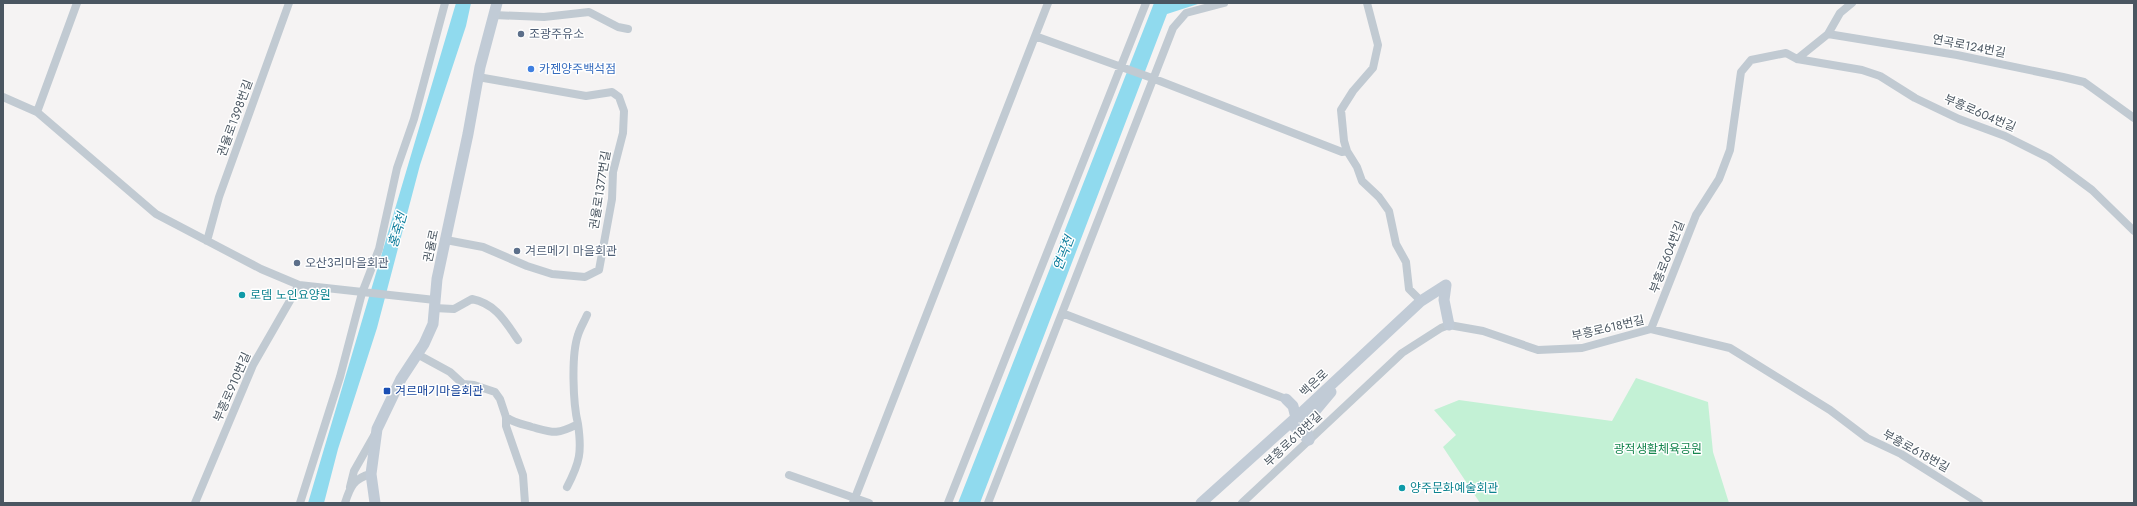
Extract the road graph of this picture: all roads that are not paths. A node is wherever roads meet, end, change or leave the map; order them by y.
1 (77, 3) edge
2 (289, 3) edge
3 (445, 3) edge
4 (492, 3) edge
5 (497, 3) edge
6 (1048, 3) edge
7 (1146, 3) edge
8 (1224, 3) edge
9 (1368, 3) edge
10 (1852, 3) edge
11 (1202, 5) edge
12 (494, 15) junction
13 (628, 28) dead end
14 (1828, 34) junction
15 (1035, 36) junction
16 (1796, 59) junction
17 (1120, 67) junction
18 (478, 77) junction
19 (1152, 78) junction
20 (3, 97) edge
21 (37, 112) junction
22 (2134, 118) edge
23 (1346, 151) junction
24 (2134, 231) edge
25 (446, 240) junction
26 (207, 241) junction
27 (299, 285) junction
28 (362, 293) junction
29 (1421, 301) junction
30 (435, 304) junction
31 (1062, 313) junction
32 (587, 315) dead end
33 (1449, 325) junction
34 (1651, 330) junction
35 (518, 340) dead end
36 (417, 354) junction
37 (1353, 364) junction
38 (1286, 399) joint
39 (506, 417) junction
40 (1293, 420) junction
41 (578, 424) junction
42 (377, 430) junction
43 (1309, 440) junction
44 (371, 474) junction
45 (789, 475) dead end
46 (350, 487) junction
47 (567, 487) dead end
48 (854, 500) edge
49 (195, 503) edge
50 (300, 503) edge
51 (345, 503) edge
52 (375, 503) edge
53 (525, 503) edge
54 (869, 503) edge
55 (948, 503) edge
56 (988, 503) edge
57 (1201, 503) edge
58 (1242, 503) edge
59 (1979, 503) edge

1 - 21 street
2 - 26 street, 권율로1398번길
3 - 28 street
4 - 12 street
5 - 12 main road, 권율로
6 - 15 street
7 - 17 street
8 - 11 street
9 - 23 street
10 - 14 street
11 - 19 street
12 - 13 street
12 - 18 main road, 권율로
14 - 16 street
14 - 22 street, 연곡로124번길
15 - 17 street
15 - 48 street
16 - 24 street, 부흥로604번길
16 - 34 street, 부흥로604번길
17 - 19 street
17 - 55 street
18 - 25 main road, 권율로
18 - 25 street, 권율로1377번길
19 - 23 street
19 - 31 street
20 - 21 street
21 - 26 street
23 - 29 street
25 - 30 main road, 권율로
26 - 27 street
27 - 28 street
27 - 49 street, 부흥로910번길
28 - 30 street
28 - 50 street
29 - 33 main road, 백은로
29 - 37 main road, 백은로
30 - 35 street
30 - 36 main road, 권율로
31 - 38 street
31 - 56 street
32 - 41 street
33 - 34 street, 부흥로618번길
33 - 43 street, 부흥로618번길
34 - 59 street, 부흥로618번길
36 - 39 street
36 - 42 main road, 권율로
37 - 40 main road, 백은로
37 - 43 main road
38 - 40 main road
39 - 41 street
39 - 53 street
40 - 43 main road
40 - 57 main road, 백은로
41 - 47 street
42 - 44 main road, 권율로
42 - 46 street
43 - 58 street, 부흥로618번길
44 - 46 street
44 - 52 main road, 권율로
45 - 48 street
46 - 51 street
48 - 54 street

